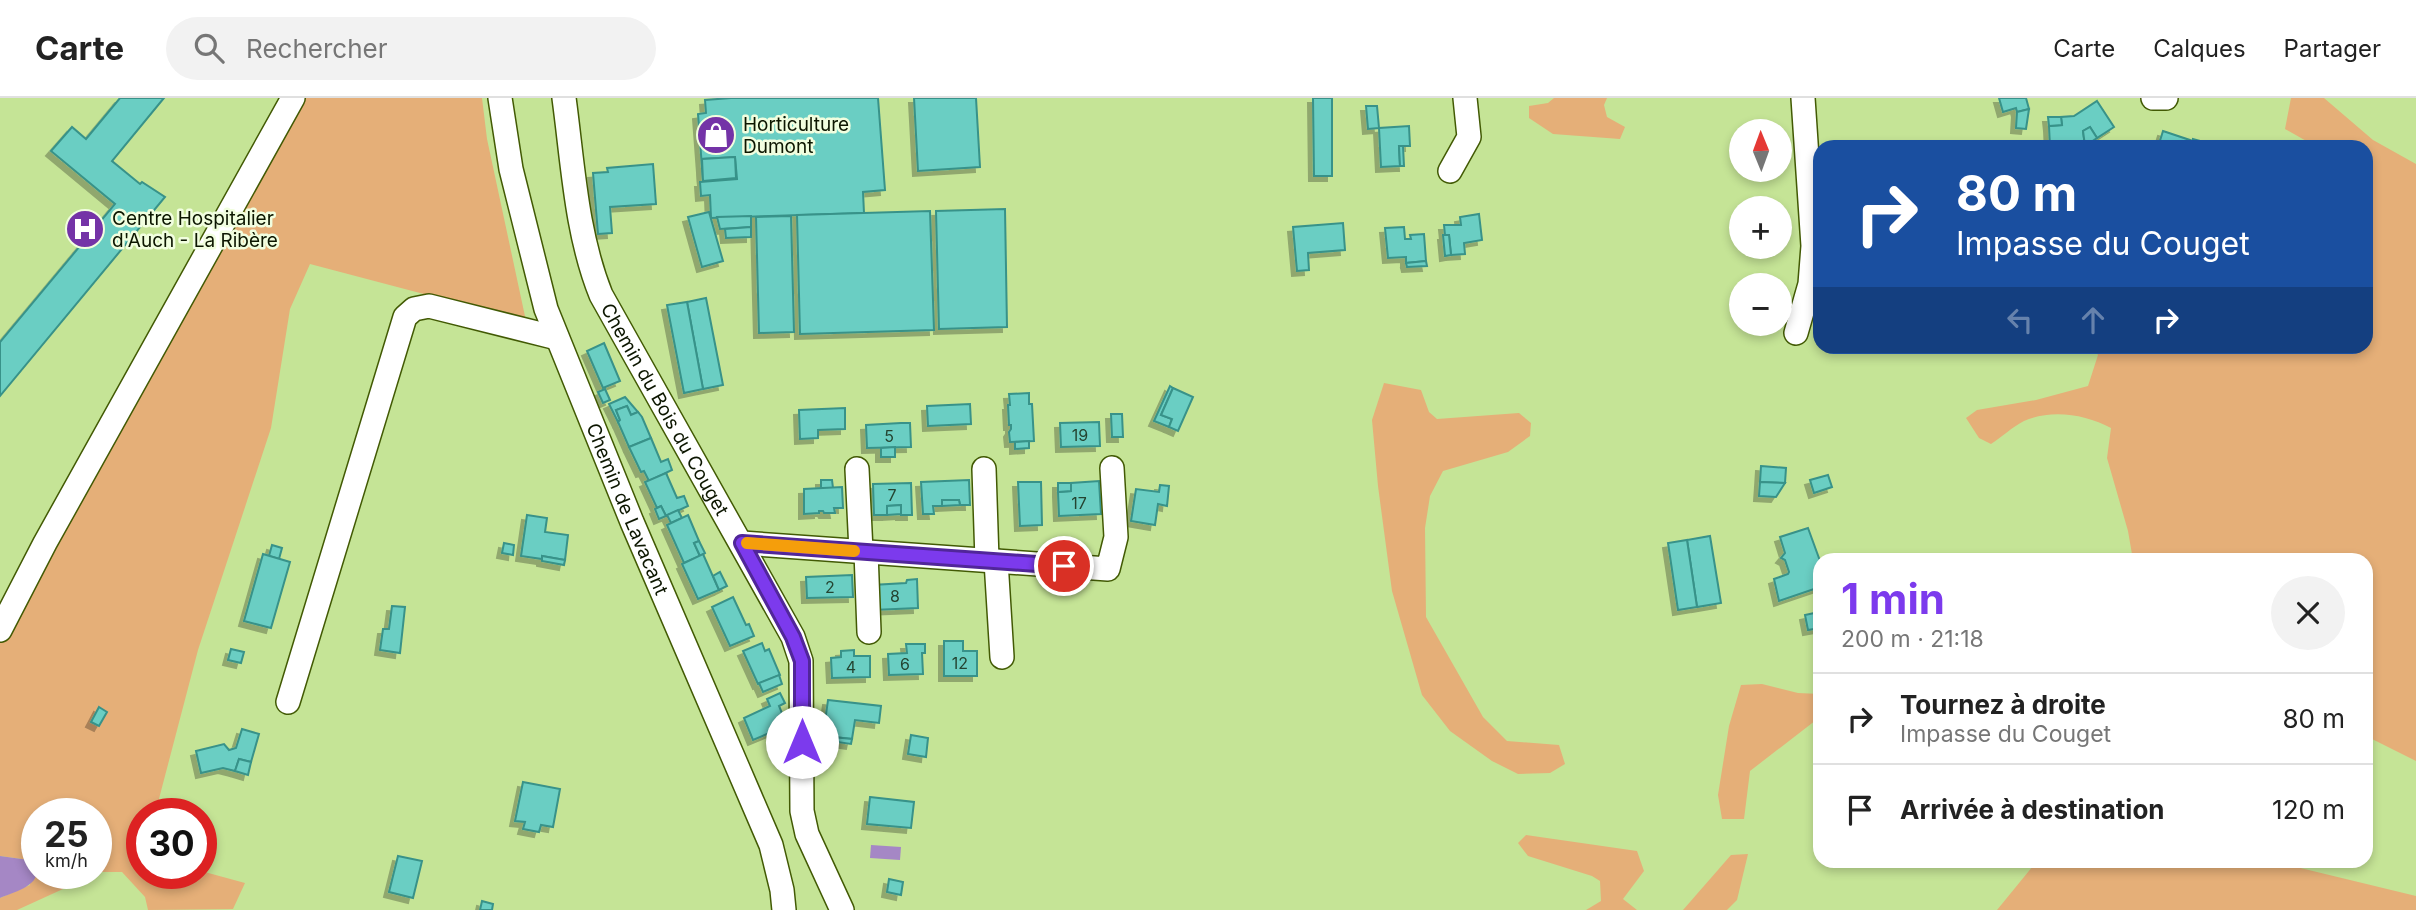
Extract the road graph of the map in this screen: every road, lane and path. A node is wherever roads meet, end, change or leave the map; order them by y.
1 (293, 98) edge
2 (500, 98) edge
3 (564, 98) edge
4 (1465, 98) edge
5 (1803, 98) edge
6 (2153, 98) edge
7 (2166, 98) edge
8 (1450, 171) dead end
9 (1796, 333) dead end
10 (557, 338) junction
11 (1112, 468) dead end
12 (857, 469) dead end
13 (984, 469) dead end
14 (742, 543) junction
15 (863, 552) junction
16 (992, 561) junction
17 (0, 630) edge
18 (869, 632) dead end
19 (1002, 657) dead end
20 (288, 702) dead end
21 (784, 910) edge
22 (842, 910) edge

1 - 17 street
2 - 10 street, Chemin de Lavacant
3 - 14 street, Chemin du Bois du Couget
4 - 8 street
5 - 9 street
6 - 7 street
10 - 20 street
10 - 21 street, Chemin de Lavacant
11 - 16 street
12 - 15 street
13 - 16 street
14 - 15 street
14 - 22 street, Chemin du Bois du Couget
15 - 16 street
15 - 18 street
16 - 19 street

